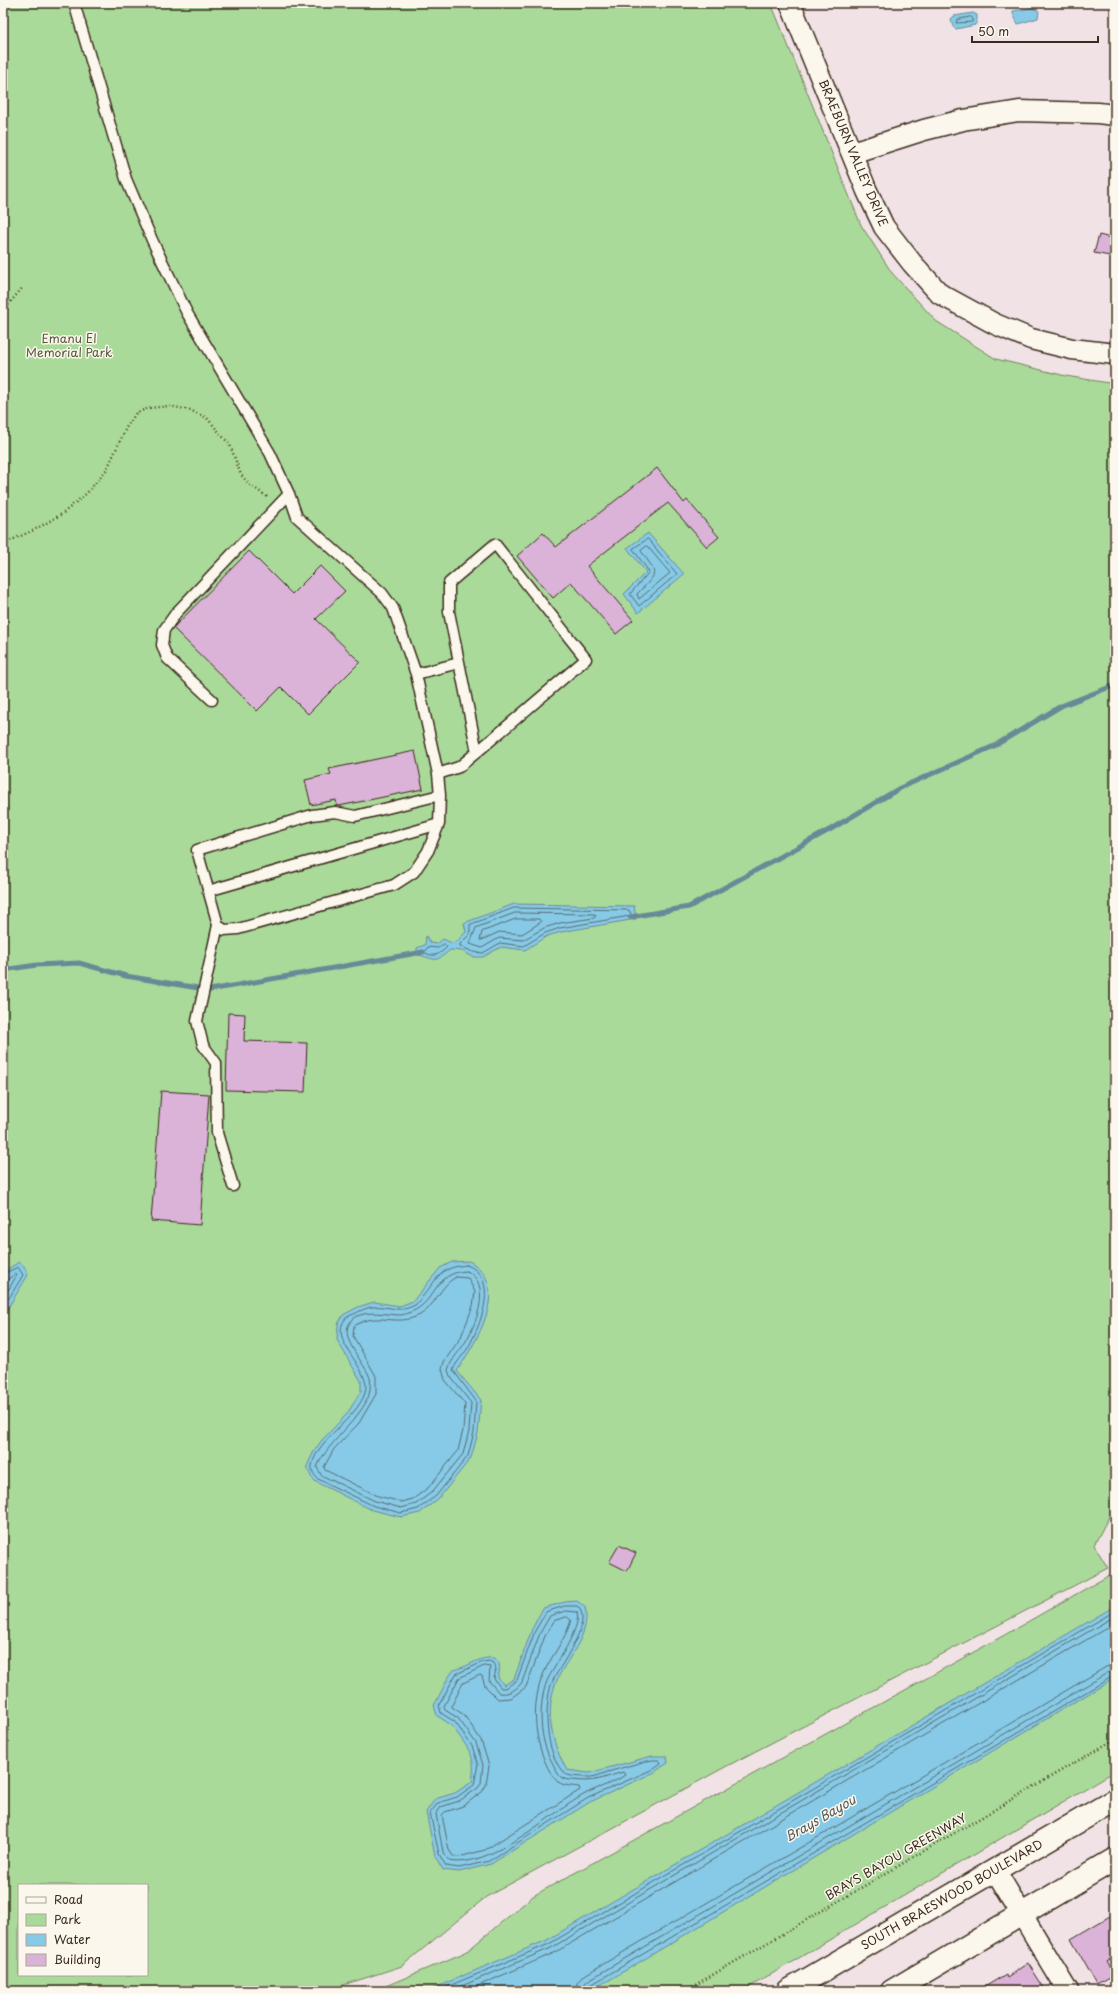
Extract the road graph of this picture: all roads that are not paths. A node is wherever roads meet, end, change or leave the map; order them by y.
1 (74, 3) edge
2 (790, 3) edge
3 (1115, 115) edge
4 (852, 153) junction
5 (1115, 354) edge
6 (289, 494) junction
7 (460, 663) junction
8 (416, 674) junction
9 (212, 700) dead end
10 (477, 752) junction
11 (438, 774) junction
12 (440, 795) junction
13 (439, 824) junction
14 (208, 891) junction
15 (218, 925) junction
16 (233, 1186) dead end
17 (1115, 1800) edge
18 (1115, 1859) edge
19 (995, 1870) junction
20 (1022, 1915) junction
21 (788, 1991) edge
22 (892, 1991) edge
23 (1068, 1991) edge

1 - 6 lane
2 - 4 street, BRAEBURN VALLEY DRIVE
3 - 4 street
4 - 5 street, BRAEBURN VALLEY DRIVE
6 - 8 lane
6 - 9 lane
7 - 8 lane
7 - 10 lane
7 - 10 lane
8 - 11 lane
10 - 11 lane
11 - 12 lane
12 - 13 lane
12 - 14 lane
13 - 14 lane
13 - 15 lane
14 - 15 lane
15 - 16 lane
17 - 19 main road, SOUTH BRAESWOOD BOULEVARD
18 - 20 main road
19 - 20 street
19 - 21 main road, SOUTH BRAESWOOD BOULEVARD
20 - 22 main road
20 - 23 street

